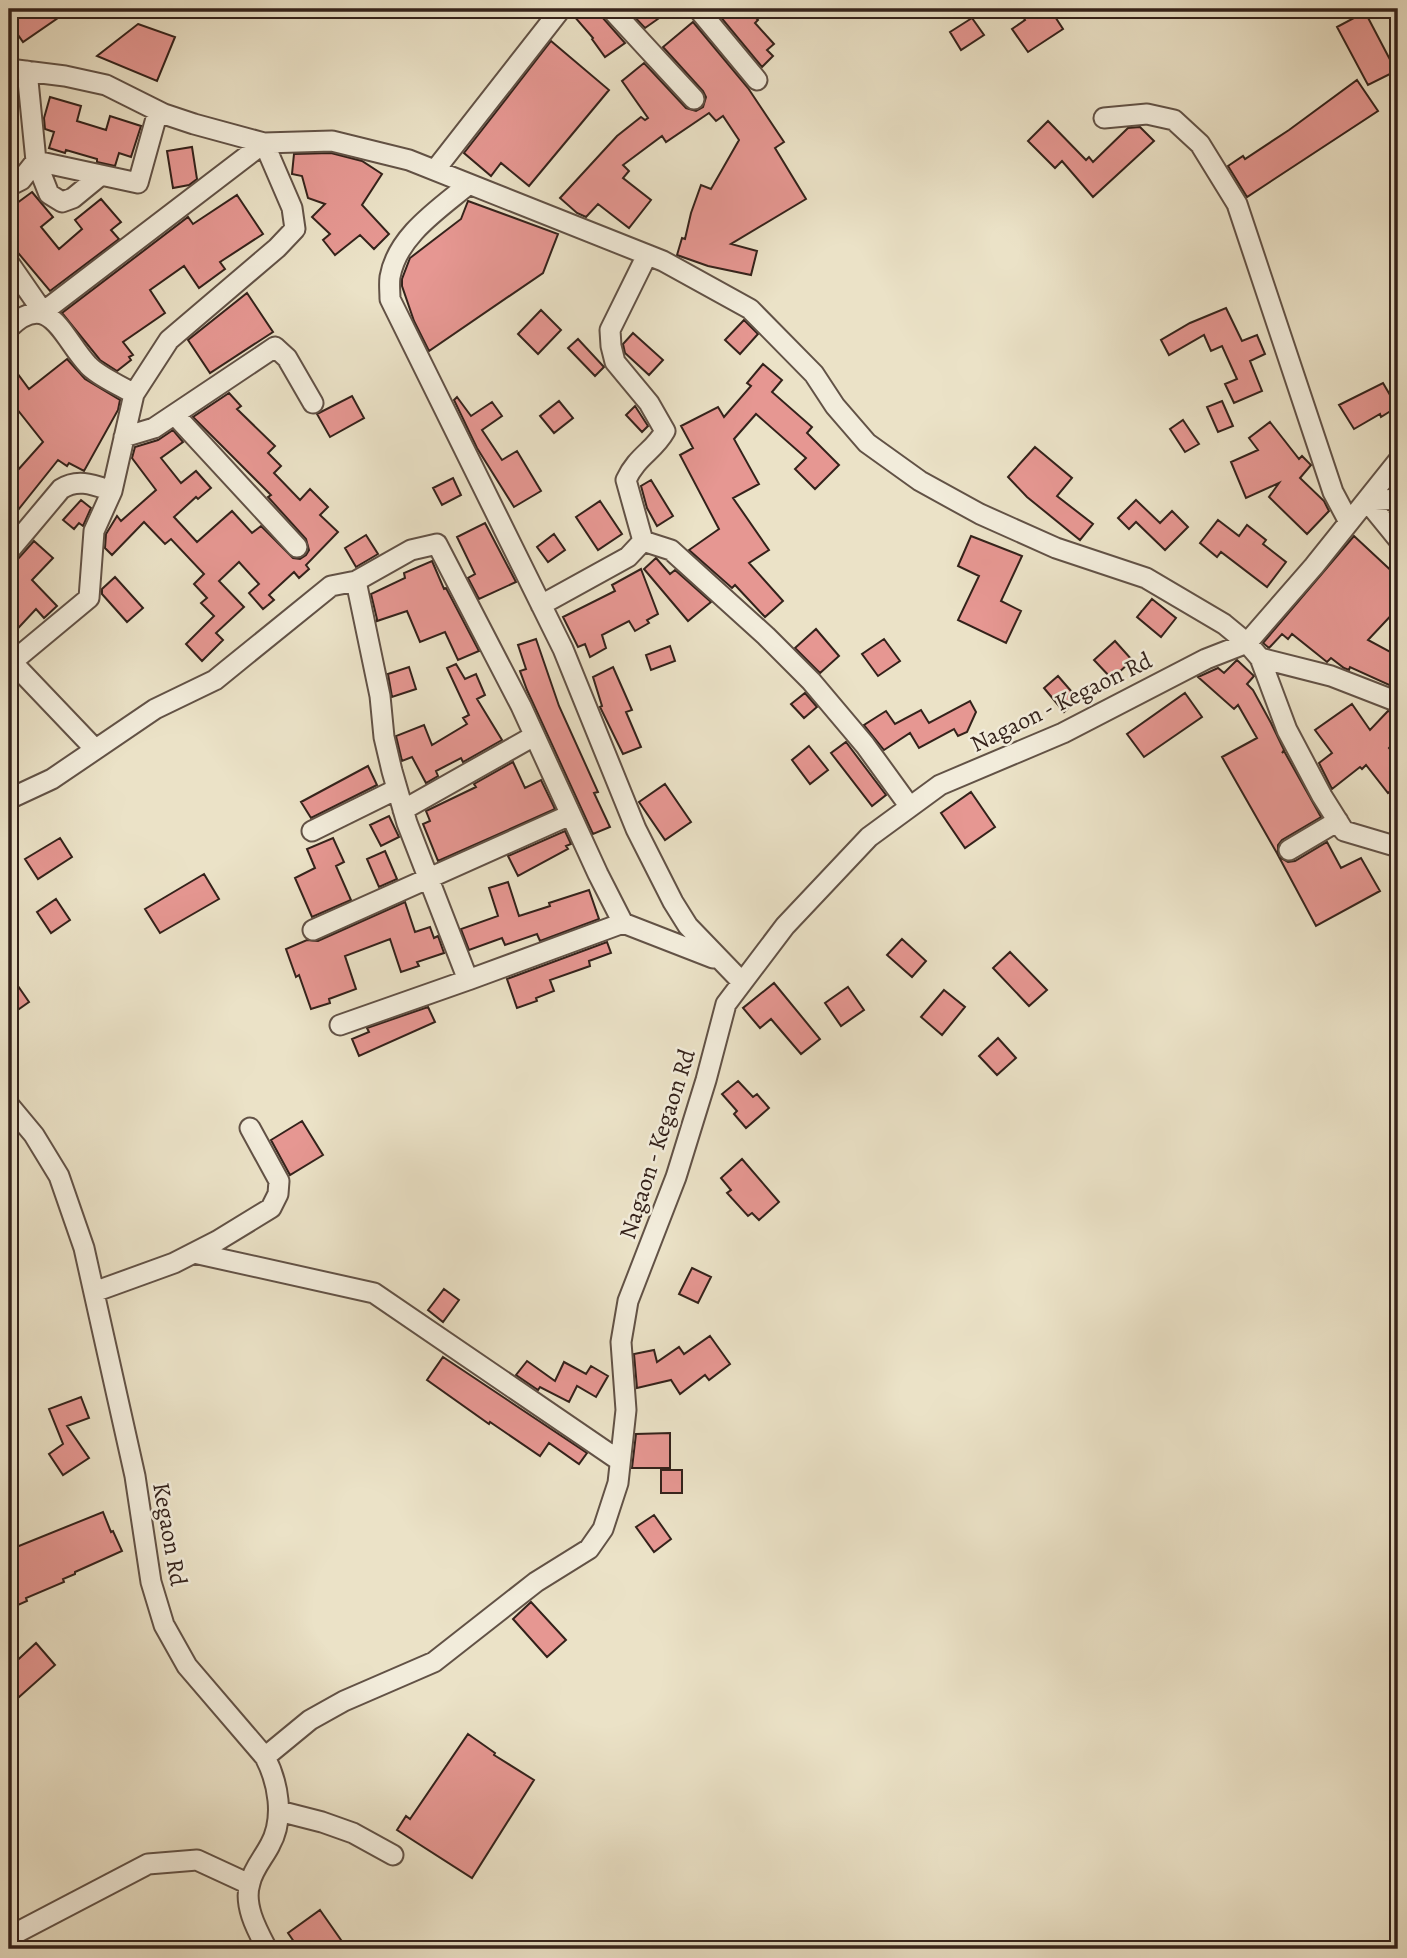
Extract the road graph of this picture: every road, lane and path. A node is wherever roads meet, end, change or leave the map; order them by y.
1 (561, 9) edge
2 (611, 9) edge
3 (698, 9) edge
4 (18, 70) edge
5 (757, 80) dead end
6 (694, 99) dead end
7 (158, 111) junction
8 (1104, 118) dead end
9 (264, 143) junction
10 (36, 161) junction
11 (435, 170) junction
12 (102, 175) junction
13 (468, 184) junction
14 (9, 186) edge
15 (647, 255) junction
16 (9, 263) edge
17 (43, 312) junction
18 (9, 328) edge
19 (134, 394) junction
20 (313, 403) dead end
21 (175, 415) junction
22 (124, 437) junction
23 (1398, 461) edge
24 (112, 491) junction
25 (1398, 499) edge
26 (1367, 500) junction
27 (1349, 522) junction
28 (1398, 540) edge
29 (643, 541) junction
30 (297, 547) dead end
31 (9, 551) edge
32 (356, 581) junction
33 (541, 604) junction
34 (1247, 643) junction
35 (1260, 658) junction
36 (10, 661) edge
37 (1398, 702) edge
38 (534, 736) junction
39 (95, 749) junction
40 (397, 789) junction
41 (9, 799) edge
42 (910, 807) junction
43 (403, 810) junction
44 (570, 815) junction
45 (1338, 821) junction
46 (312, 831) dead end
47 (1398, 847) edge
48 (1289, 850) dead end
49 (429, 878) junction
50 (623, 923) junction
51 (313, 930) dead end
52 (720, 960) junction
53 (468, 980) junction
54 (741, 981) junction
55 (340, 1025) dead end
56 (9, 1105) edge
57 (250, 1128) dead end
58 (194, 1254) junction
59 (94, 1292) junction
60 (620, 1461) junction
61 (265, 1757) junction
62 (279, 1811) junction
63 (393, 1855) dead end
64 (249, 1884) junction
65 (9, 1940) edge
66 (267, 1949) edge

1 - 11 street
2 - 6 street
3 - 5 street
4 - 7 street
4 - 10 street
7 - 9 street
7 - 12 street
8 - 27 street
9 - 11 street
9 - 17 street
9 - 19 street
10 - 12 street
10 - 12 street
10 - 14 street
11 - 13 street
13 - 15 street
13 - 33 street
15 - 29 street
15 - 34 street
16 - 17 street
17 - 18 street
17 - 19 street
19 - 22 street
20 - 21 street
21 - 22 street
21 - 30 street
22 - 24 street
23 - 26 street
24 - 31 street
24 - 36 street
25 - 26 street
26 - 27 street
26 - 28 street
27 - 34 street
29 - 33 street
29 - 42 street
32 - 38 street
32 - 39 street
32 - 40 street
33 - 52 street
34 - 35 street
34 - 42 street, Nagaon - Kegaon Rd
35 - 37 street
35 - 45 street
36 - 39 street
38 - 43 street
38 - 44 street
39 - 41 street
40 - 43 street
40 - 46 street
42 - 54 street, Nagaon - Kegaon Rd
43 - 49 street
44 - 49 street
44 - 50 street
45 - 47 street
45 - 48 street
49 - 51 street
49 - 53 street
50 - 52 street
50 - 53 street
52 - 54 street
53 - 55 street
54 - 60 street, Nagaon - Kegaon Rd
56 - 59 street, Kegaon Rd
57 - 58 street
58 - 59 street
58 - 60 street
59 - 61 street, Kegaon Rd
60 - 61 street, Nagaon - Kegaon Rd
61 - 62 street, Kegaon Rd
62 - 63 street
62 - 64 street, Kegaon Rd
64 - 65 street
64 - 66 street

